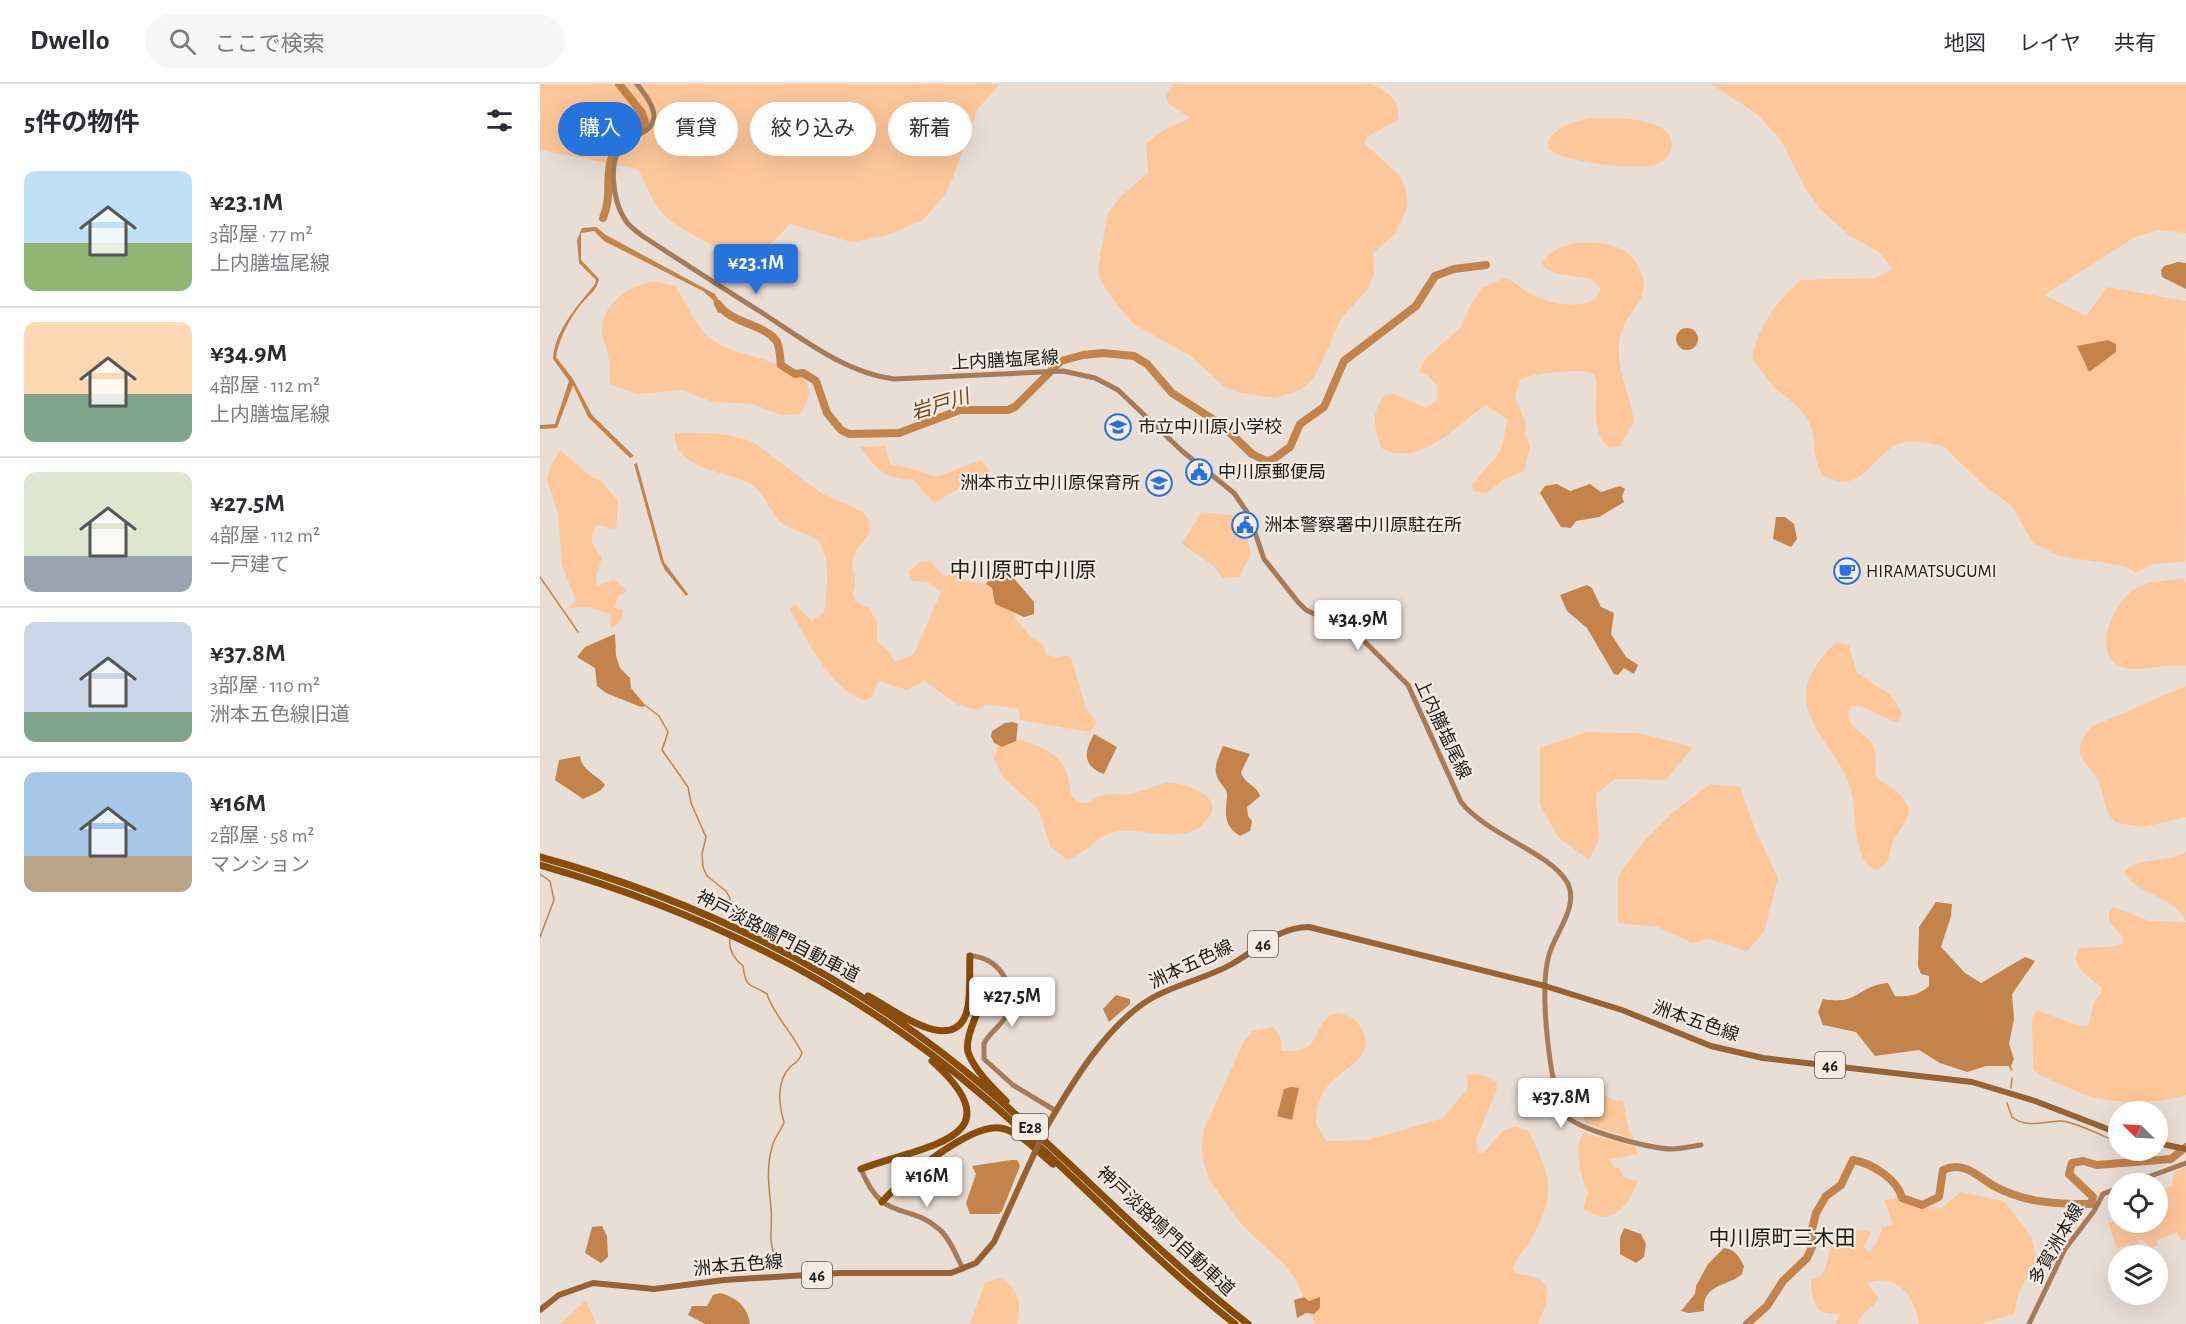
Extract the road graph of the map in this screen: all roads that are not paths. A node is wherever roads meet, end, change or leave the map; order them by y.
1 (637, 84) edge
2 (540, 857) edge
3 (540, 865) edge
4 (569, 869) junction
5 (970, 956) joint
6 (791, 959) junction
7 (823, 973) junction
8 (1006, 983) junction
9 (1545, 986) junction
10 (853, 1000) junction
11 (1056, 1111) junction
12 (2108, 1129) edge
13 (1701, 1145) dead end
14 (2168, 1146) edge
15 (2186, 1149) edge
16 (2186, 1163) edge
17 (861, 1169) joint
18 (2159, 1173) edge
19 (1092, 1183) junction
20 (2108, 1192) edge
21 (882, 1202) junction
22 (1108, 1210) junction
23 (963, 1269) junction
24 (540, 1310) edge
25 (1235, 1324) edge
26 (1248, 1324) edge
27 (2029, 1324) edge

1 - 9 main road, 上内膳塩尾線
2 - 4 highway, 神戸淡路鳴門自動車道 / E28
3 - 4 highway, 神戸淡路鳴門自動車道 / E28
4 - 6 highway, 神戸淡路鳴門自動車道 / E28
4 - 6 highway, 神戸淡路鳴門自動車道 / E28
5 - 7 highway
5 - 8 main road
6 - 7 highway, 神戸淡路鳴門自動車道 / E28
6 - 10 highway, 神戸淡路鳴門自動車道 / E28
7 - 19 highway, 神戸淡路鳴門自動車道 / E28
8 - 11 main road
8 - 19 highway
9 - 11 main road, 洲本五色線 / 46
9 - 12 main road, 洲本五色線 / 46
9 - 13 main road, 上内膳塩尾線
10 - 17 highway
10 - 22 highway, 神戸淡路鳴門自動車道 / E28
11 - 23 main road, 洲本五色線 / 46, bridge
14 - 15 main road
16 - 18 main road
17 - 21 main road
19 - 26 highway, 神戸淡路鳴門自動車道 / E28
20 - 27 main road, 多賀洲本線
21 - 22 highway
21 - 23 main road
22 - 25 highway, 神戸淡路鳴門自動車道 / E28
23 - 24 main road, 洲本五色線 / 46

